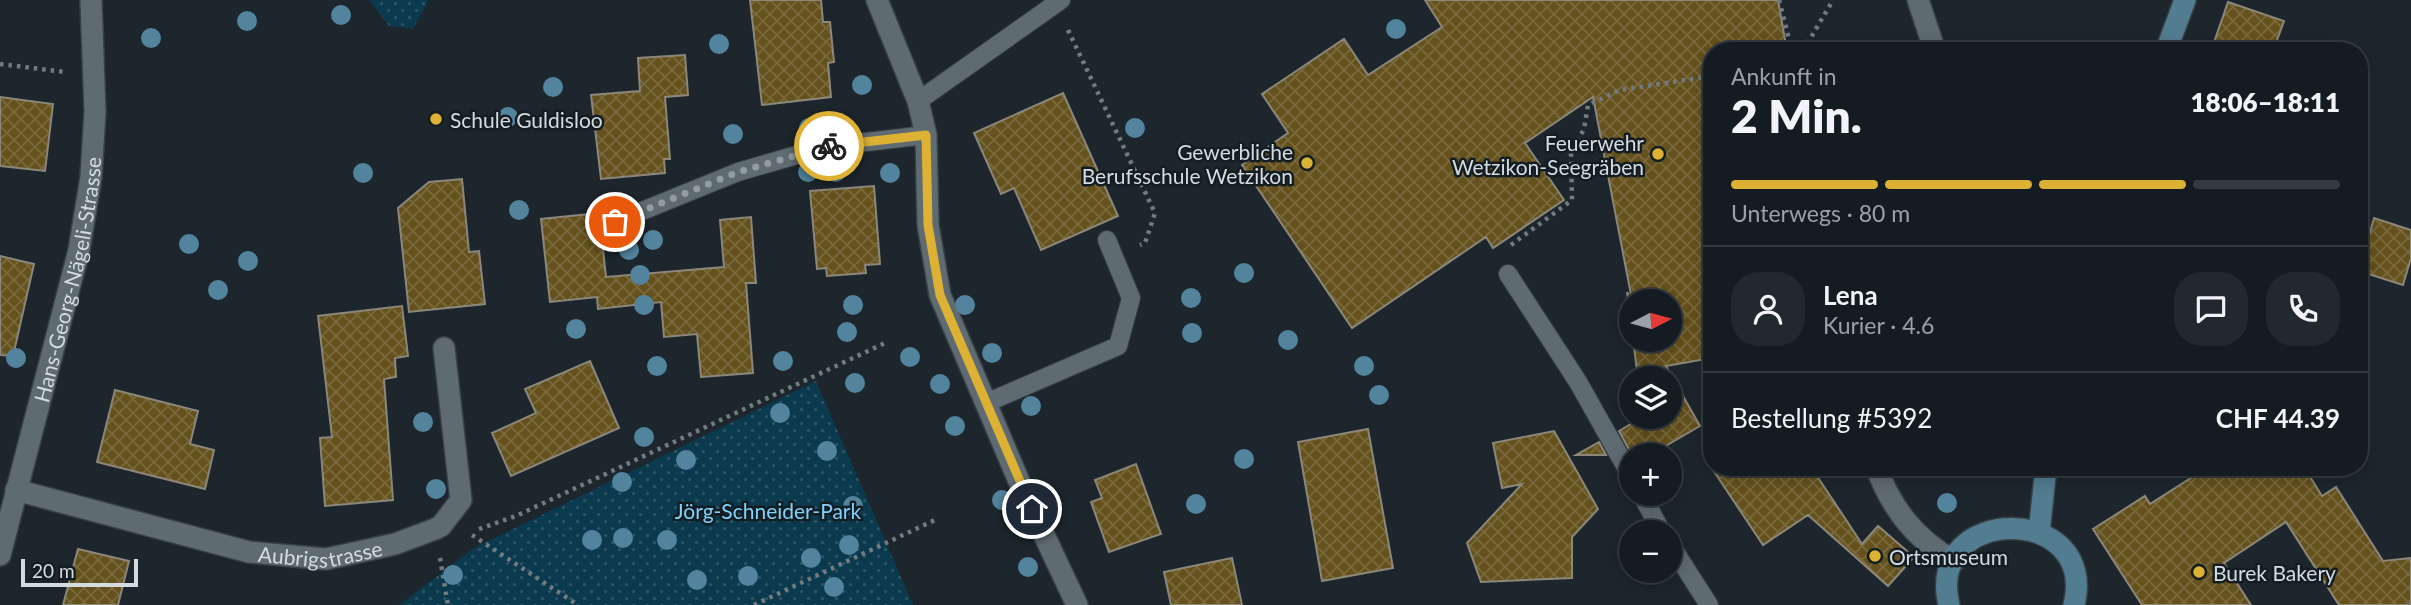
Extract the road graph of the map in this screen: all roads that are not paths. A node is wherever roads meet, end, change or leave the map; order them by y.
1 (90, 0) edge
2 (877, 0) edge
3 (1918, 0) edge
4 (2185, 0) edge
5 (1059, 2) edge
6 (1933, 42) edge
7 (2169, 42) edge
8 (918, 101) junction
9 (926, 135) junction
10 (615, 222) dead end
11 (1110, 248) road end
12 (1508, 274) road end
13 (444, 348) dead end
14 (986, 403) junction
15 (1619, 455) edge
16 (1880, 476) edge
17 (2045, 476) edge
18 (16, 490) junction
19 (2039, 533) junction
20 (0, 555) edge
21 (1954, 561) junction
22 (1682, 563) edge
23 (1077, 605) edge
24 (1709, 605) edge
25 (1949, 605) edge
26 (2074, 605) edge

1 - 18 street, Hans-Georg-Nägeli-Strasse
2 - 8 street
3 - 6 street
4 - 7 main road
5 - 8 lane
8 - 9 street
9 - 10 lane
9 - 14 street
11 - 14 lane
12 - 15 lane
13 - 18 street, Aubrigstrasse
14 - 23 street
16 - 21 street
17 - 19 main road
18 - 20 street, Hans-Georg-Nägeli-Strasse
19 - 21 main road
19 - 26 main road
21 - 25 main road
22 - 24 lane

